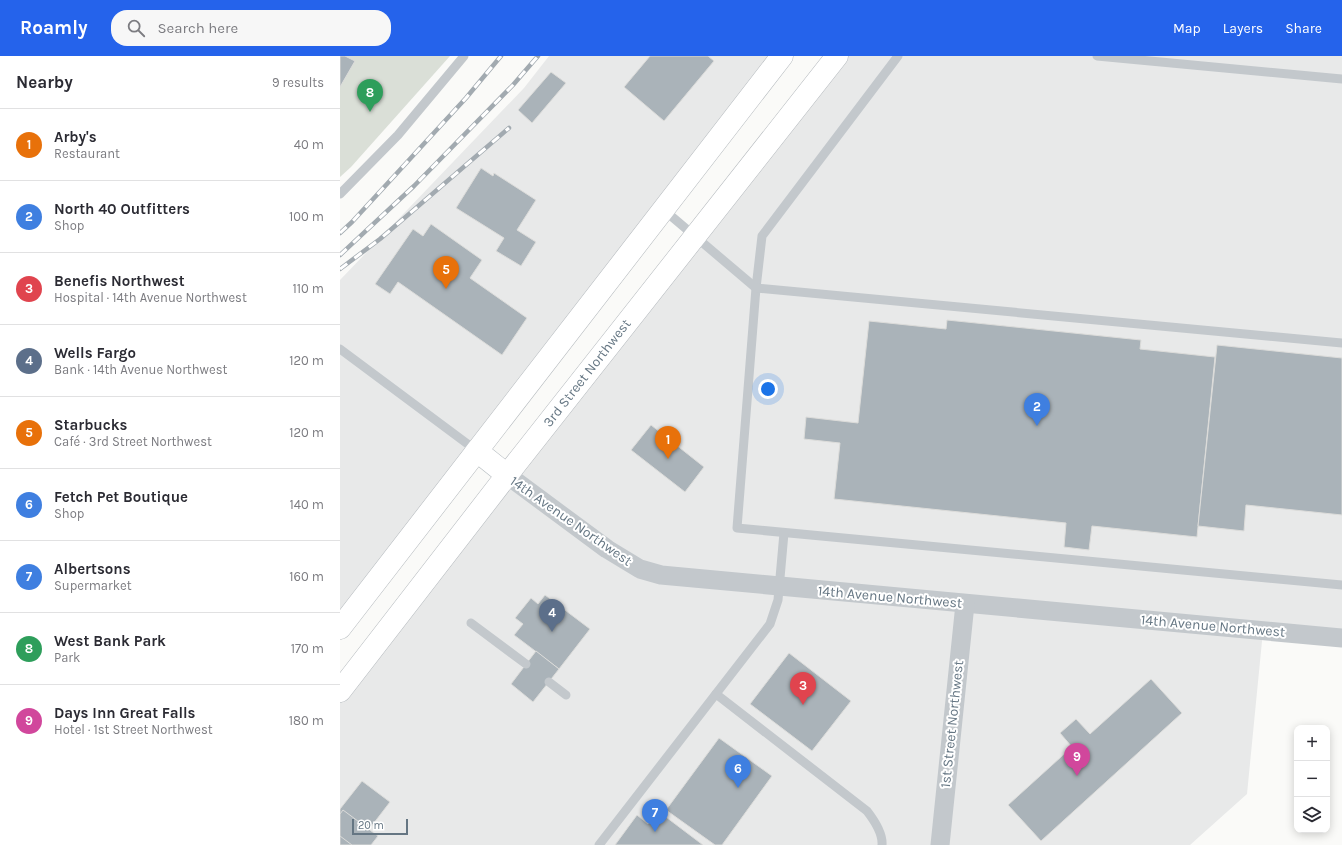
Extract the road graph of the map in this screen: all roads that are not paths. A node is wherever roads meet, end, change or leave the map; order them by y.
1 (464, 56) edge
2 (782, 56) edge
3 (837, 56) edge
4 (898, 56) edge
5 (1097, 56) edge
6 (1342, 79) edge
7 (340, 194) edge
8 (664, 210) junction
9 (695, 236) junction
10 (756, 288) junction
11 (1342, 343) edge
12 (340, 349) edge
13 (477, 451) junction
14 (507, 475) junction
15 (784, 533) junction
16 (1342, 585) edge
17 (780, 586) junction
18 (965, 604) junction
19 (471, 622) dead end
20 (340, 628) edge
21 (1342, 638) edge
22 (526, 664) dead end
23 (549, 682) dead end
24 (340, 691) edge
25 (716, 694) junction
26 (566, 695) dead end
27 (600, 845) edge
28 (882, 845) edge
29 (940, 845) edge

1 - 7 lane
2 - 8 main road
3 - 9 main road, 3rd Street Northwest
4 - 10 lane
5 - 6 lane
8 - 9 lane
8 - 13 main road
9 - 10 lane
9 - 14 main road, 3rd Street Northwest
10 - 11 lane
10 - 15 lane
12 - 13 lane
13 - 14 main road, 14th Avenue Northwest
13 - 20 main road
14 - 17 street, 14th Avenue Northwest
14 - 24 main road, 3rd Street Northwest
15 - 16 lane
15 - 17 lane
17 - 18 street, 14th Avenue Northwest
17 - 25 lane
18 - 21 street, 14th Avenue Northwest
18 - 29 street, 1st Street Northwest
19 - 22 lane
23 - 26 lane
25 - 27 lane
25 - 28 lane

